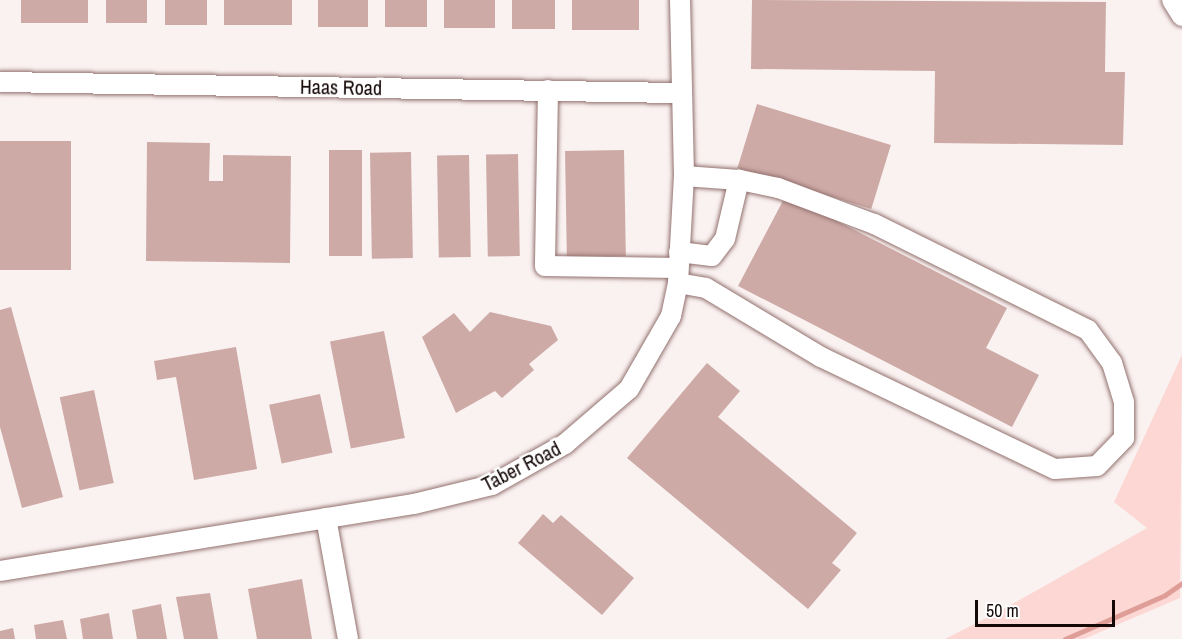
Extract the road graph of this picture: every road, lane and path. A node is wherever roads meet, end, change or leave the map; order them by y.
1 (680, 0) edge
2 (1172, 0) edge
3 (1182, 16) edge
4 (0, 82) edge
5 (548, 90) junction
6 (681, 93) junction
7 (684, 176) junction
8 (739, 180) junction
9 (712, 256) junction
10 (678, 268) junction
11 (706, 288) junction
12 (326, 518) junction
13 (0, 571) edge
14 (348, 639) edge

1 - 6 street, Taber Road
2 - 3 street
4 - 5 street, Haas Road
5 - 6 street, Haas Road
5 - 10 street
6 - 7 street, Taber Road
7 - 8 street
7 - 10 street, Taber Road
8 - 9 street
8 - 11 street
9 - 10 street
9 - 11 street
10 - 11 street
10 - 12 street, Taber Road
12 - 13 street, Taber Road
12 - 14 street

